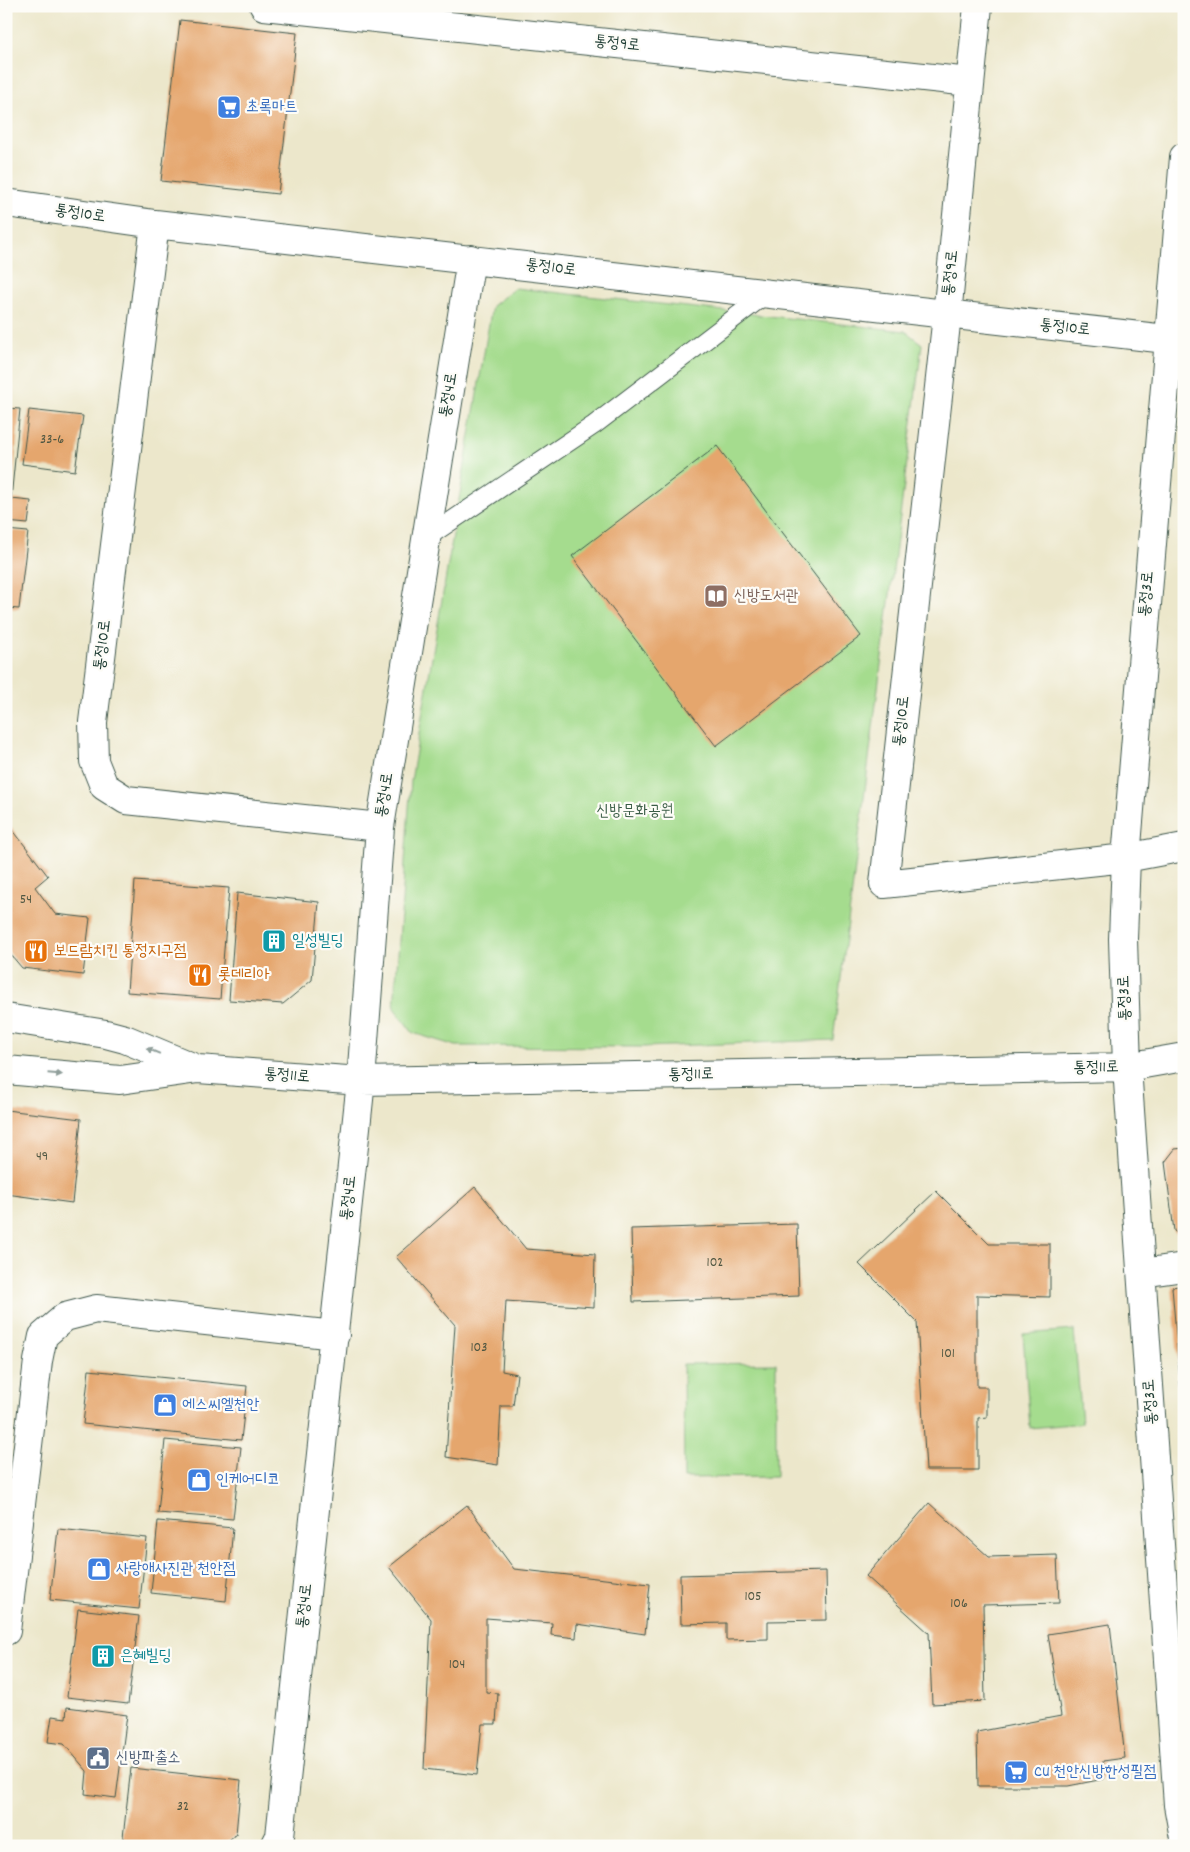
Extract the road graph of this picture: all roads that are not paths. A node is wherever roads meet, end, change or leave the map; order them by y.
1 (264, 6) edge
2 (978, 6) edge
3 (970, 82) junction
4 (1184, 157) edge
5 (6, 203) edge
6 (155, 224) junction
7 (471, 259) junction
8 (766, 294) junction
9 (947, 315) junction
10 (1176, 340) edge
11 (426, 538) junction
12 (380, 827) junction
13 (1184, 847) edge
14 (1126, 858) junction
15 (6, 1018) edge
16 (1184, 1057) edge
17 (1127, 1067) junction
18 (198, 1069) junction
19 (6, 1070) edge
20 (361, 1081) junction
21 (1184, 1267) edge
22 (1142, 1273) junction
23 (335, 1335) junction
24 (6, 1631) edge
25 (1181, 1805) edge
26 (1184, 1838) edge
27 (276, 1846) edge

1 - 3 street, 통정9로
2 - 3 street, 통정9로
3 - 9 street, 통정9로
4 - 10 street, 통정3로
5 - 6 street, 통정10로
6 - 7 street, 통정10로
6 - 12 street, 통정10로
7 - 8 street, 통정10로
7 - 11 street, 통정4로
8 - 9 street, 통정10로
8 - 11 lane
9 - 10 street, 통정10로
9 - 14 street, 통정10로
10 - 14 street, 통정3로
11 - 12 street, 통정4로
12 - 20 street, 통정4로
13 - 14 street
14 - 17 street, 통정3로
18 -> 15 street
16 - 17 street, 통정11로
17 - 20 street, 통정11로
17 - 22 street, 통정3로
19 -> 18 street
18 - 20 street, 통정11로
20 - 23 street, 통정4로
21 - 22 street
22 - 25 street, 통정3로
23 - 24 street
23 - 27 street, 통정4로
25 - 26 street, 통정3로

